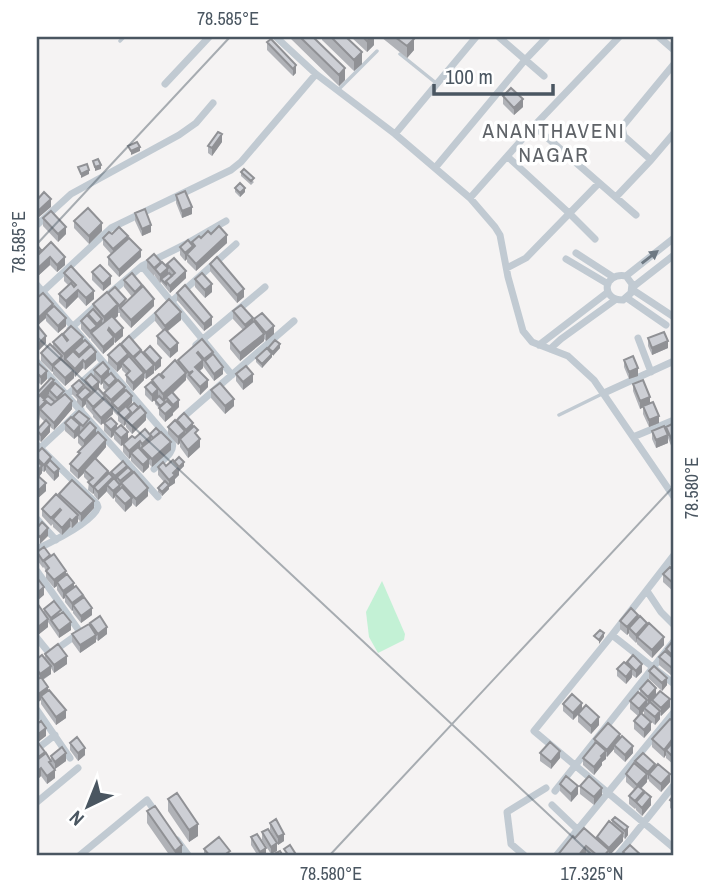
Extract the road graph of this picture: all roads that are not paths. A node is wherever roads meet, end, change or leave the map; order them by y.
1 (209, 37) edge
2 (276, 37) edge
3 (476, 37) edge
4 (499, 37) edge
5 (547, 37) edge
6 (619, 37) edge
7 (659, 37) edge
8 (674, 50) edge
9 (377, 51) dead end
10 (400, 54) dead end
11 (525, 60) junction
12 (674, 64) edge
13 (316, 74) junction
14 (544, 76) dead end
15 (436, 83) junction
16 (165, 84) dead end
17 (337, 91) junction
18 (214, 103) dead end
19 (534, 126) junction
20 (674, 133) edge
21 (395, 134) junction
22 (508, 157) junction
23 (651, 160) junction
24 (435, 168) junction
25 (599, 183) junction
26 (615, 197) junction
27 (470, 198) junction
28 (569, 213) junction
29 (636, 215) dead end
30 (226, 221) dead end
31 (37, 225) edge
32 (674, 238) edge
33 (595, 239) dead end
34 (236, 244) dead end
35 (576, 253) dead end
36 (674, 255) edge
37 (566, 259) dead end
38 (142, 266) junction
39 (507, 268) junction
40 (626, 276) junction
41 (613, 277) junction
42 (265, 287) dead end
43 (608, 288) junction
44 (633, 288) junction
45 (39, 292) edge
46 (627, 298) junction
47 (615, 300) junction
48 (172, 301) junction
49 (674, 317) edge
50 (294, 321) dead end
51 (666, 325) dead end
52 (73, 326) junction
53 (64, 335) edge
54 (638, 338) dead end
55 (203, 340) junction
56 (123, 345) edge
57 (540, 345) junction
58 (193, 348) edge
59 (550, 349) junction
60 (46, 352) edge
61 (114, 354) edge
62 (37, 361) edge
63 (674, 361) edge
64 (104, 362) junction
65 (651, 372) junction
66 (232, 374) junction
67 (144, 390) edge
68 (604, 393) junction
69 (68, 395) junction
70 (135, 398) junction
71 (81, 410) junction
72 (559, 415) dead end
73 (674, 420) edge
74 (165, 433) junction
75 (633, 437) junction
76 (38, 448) edge
77 (154, 469) dead end
78 (673, 493) edge
79 (158, 497) dead end
80 (37, 519) edge
81 (56, 540) junction
82 (37, 549) edge
83 (674, 555) edge
84 (671, 564) edge
85 (37, 571) edge
86 (647, 591) junction
87 (90, 625) edge
88 (674, 625) edge
89 (80, 632) junction
90 (612, 635) junction
91 (37, 638) edge
92 (674, 641) edge
93 (653, 667) junction
94 (674, 684) edge
95 (37, 710) edge
96 (674, 712) edge
97 (55, 735) junction
98 (37, 749) edge
99 (70, 758) dead end
100 (575, 765) junction
101 (78, 768) dead end
102 (674, 785) edge
103 (546, 788) dead end
104 (555, 791) dead end
105 (609, 793) junction
106 (37, 802) edge
107 (552, 805) dead end
108 (161, 818) edge
109 (644, 823) junction
110 (578, 830) junction
111 (175, 837) edge
112 (674, 848) edge
113 (82, 855) edge
114 (189, 856) edge
115 (524, 856) edge
116 (556, 856) edge
117 (617, 856) edge

1 - 16 street
2 - 13 street
3 - 15 street
4 - 11 street
5 - 11 street
6 - 19 street
7 - 8 street
9 - 17 lane
10 - 15 lane
11 - 14 street
11 - 24 street
12 - 23 street
13 - 17 street
13 - 45 street
15 - 21 street
17 - 21 street
18 - 31 street
19 - 22 street
19 - 25 street
20 - 23 street
21 - 24 street
22 - 27 street
22 - 28 street
23 - 26 street
24 - 27 street
25 - 26 street
25 - 28 street
26 - 29 street
27 - 39 street
28 - 33 street
28 - 39 street
30 - 38 street
40 -> 32 street
34 - 48 street
35 - 41 street
36 - 44 street
37 - 43 street
38 - 48 street
38 - 52 street
39 - 57 street
40 - 41 street
40 - 44 street
41 - 43 street
42 - 55 street
43 - 47 street
43 - 57 street
44 - 46 street
44 - 49 street
45 - 52 street
46 - 47 street
46 - 51 street
47 - 59 street
48 - 55 street
48 - 56 street
50 - 66 street
52 - 53 street
52 - 64 street
54 - 65 street
55 - 58 street
55 - 66 street
57 - 59 street
59 - 68 street
60 - 62 street
61 - 64 street
62 - 69 street
63 - 65 street
64 - 69 street
64 - 70 street
65 - 68 street
66 - 74 street
67 - 70 street
68 - 72 lane
68 - 75 street
69 - 71 street
70 - 74 street
71 - 76 street
71 - 79 street
73 - 75 street
74 - 77 street
75 - 78 street
76 - 81 street
80 - 81 street
81 - 82 street
83 - 84 street
84 - 86 street
85 - 89 street
86 - 88 street
86 - 90 street
87 - 89 street
89 - 91 street
90 - 93 street
90 - 100 street
92 - 93 street
93 - 94 street
93 - 100 street
95 - 97 street
96 - 105 street
97 - 98 street
97 - 99 street
100 - 104 street
100 - 105 street
101 - 106 street
102 - 109 street
103 - 115 street
105 - 109 street
105 - 110 street
107 - 110 street
108 - 113 street
109 - 112 street
109 - 117 street
110 - 116 street
111 - 114 street

